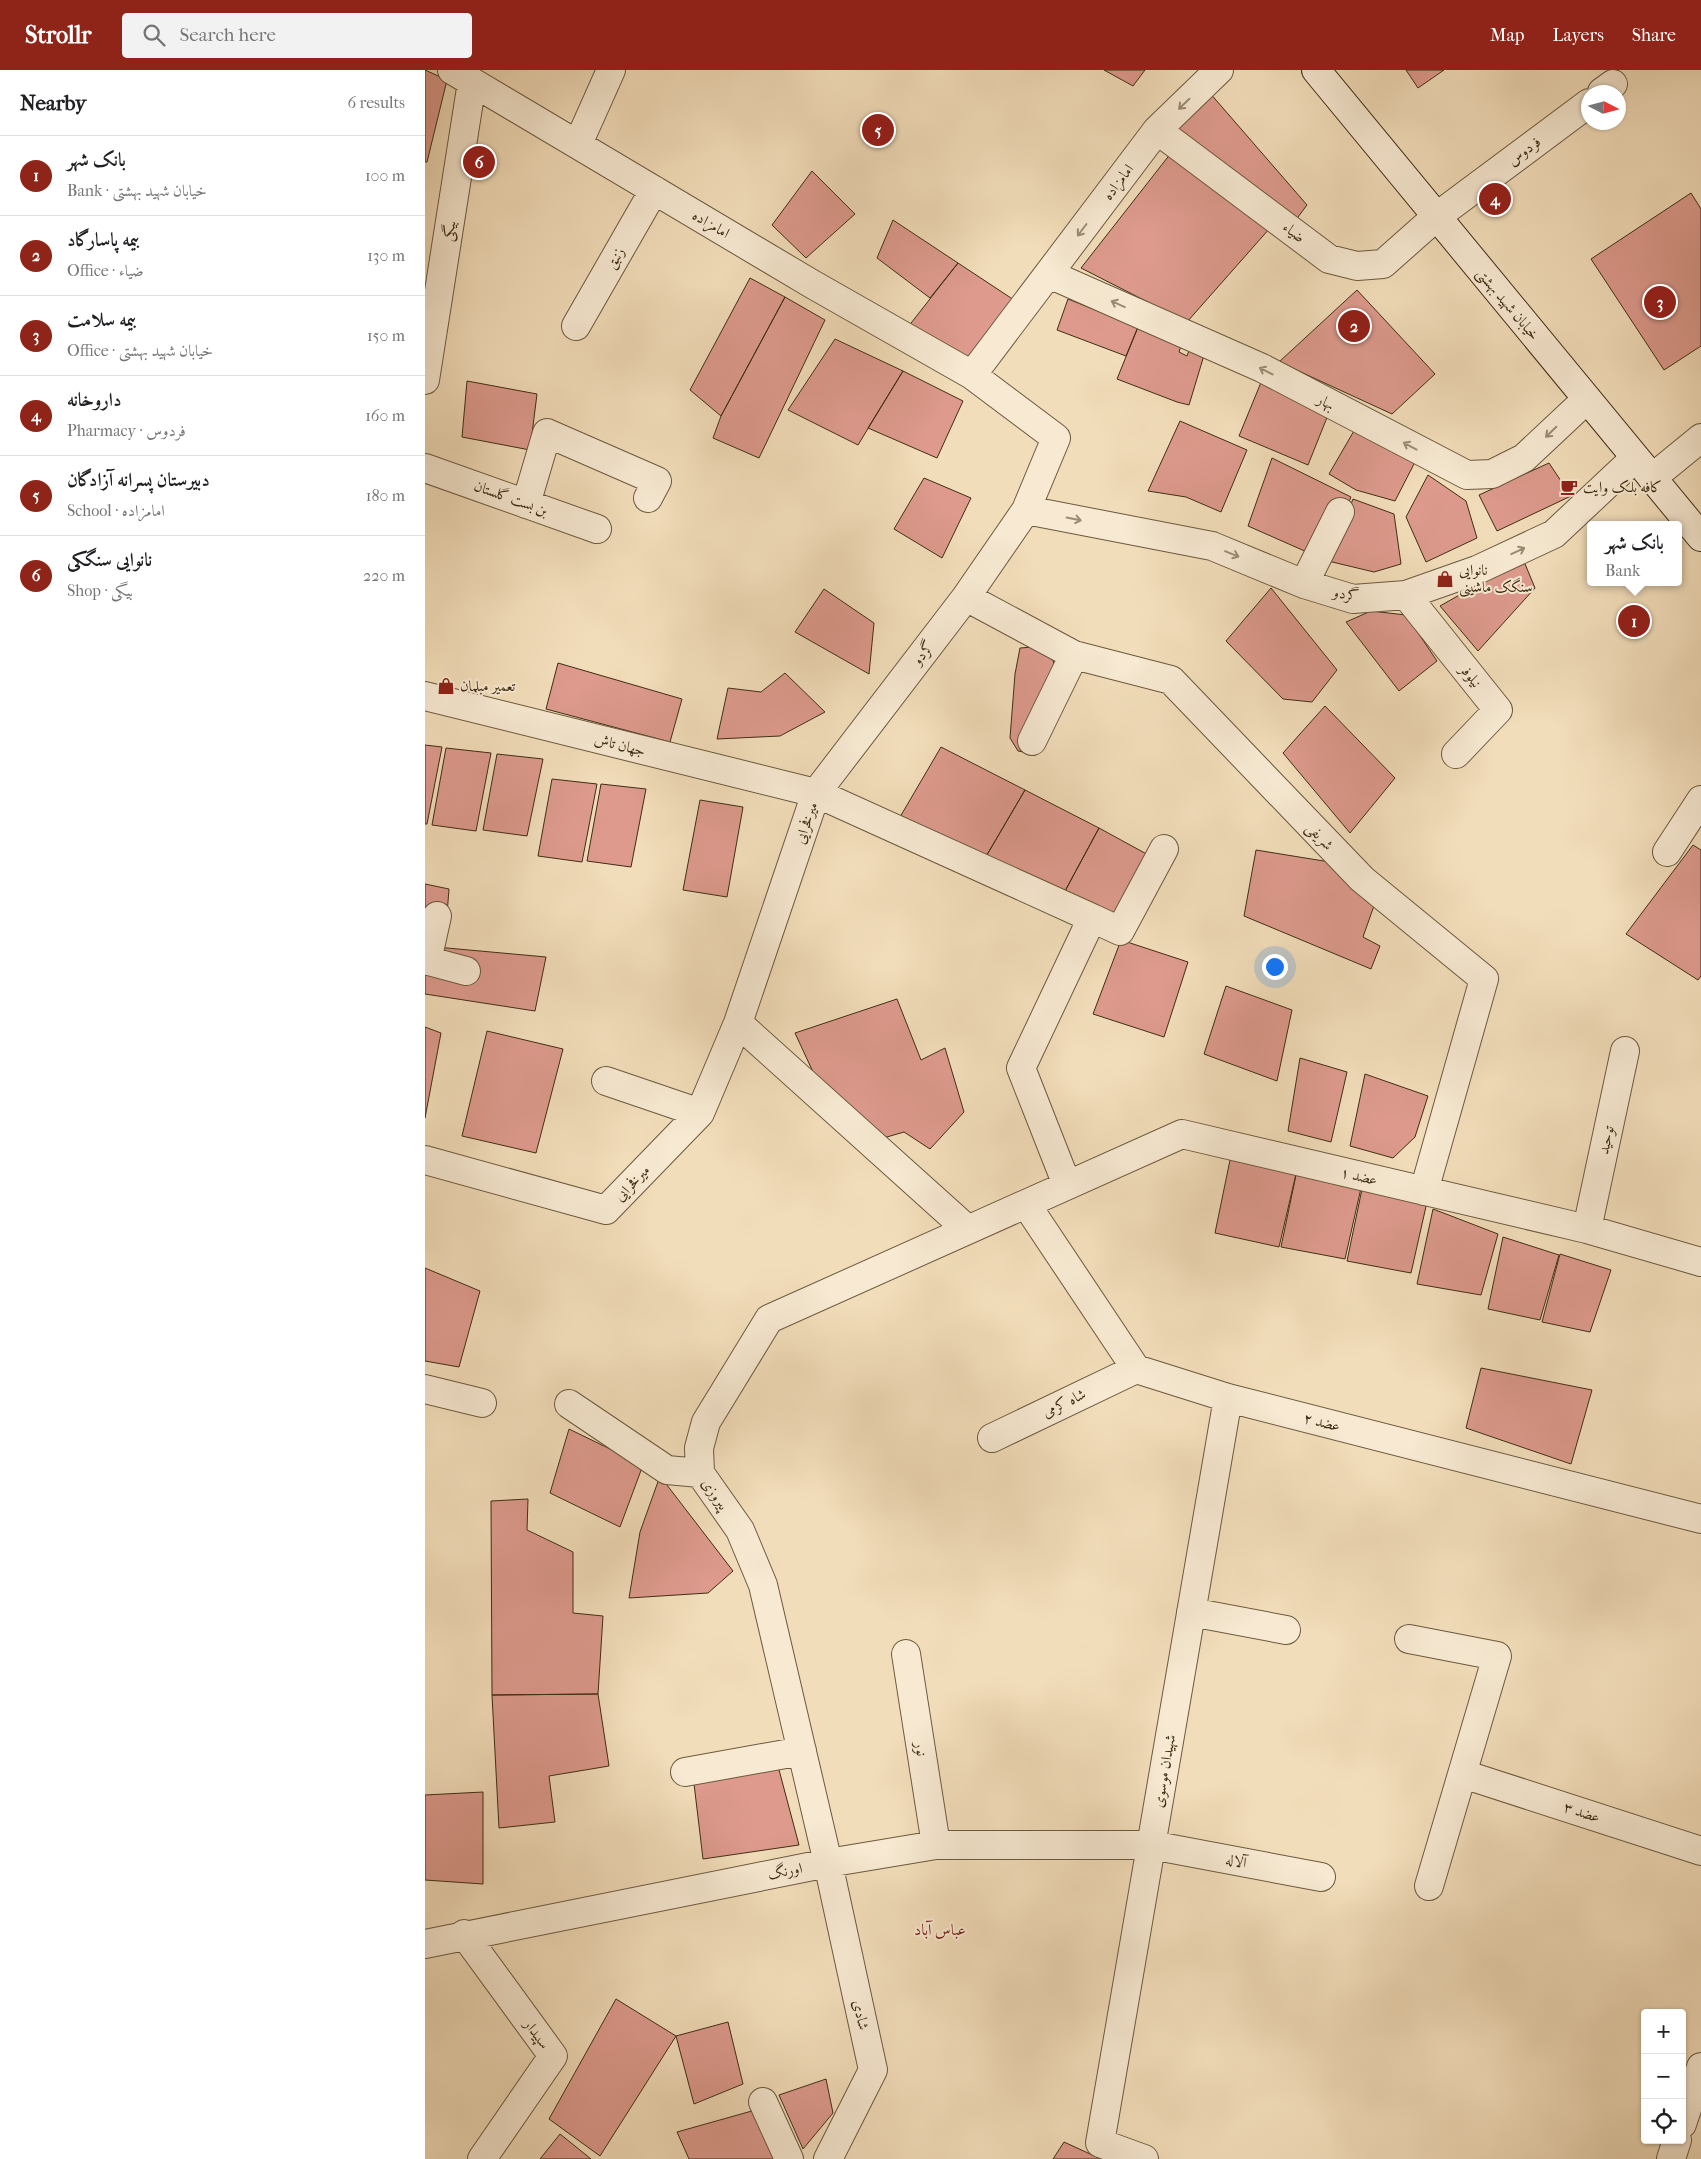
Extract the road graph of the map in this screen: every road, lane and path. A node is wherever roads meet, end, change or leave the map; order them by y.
1 (611, 70) edge
2 (1219, 70) edge
3 (1316, 70) edge
4 (462, 76) edge
5 (1581, 109) edge
6 (1157, 130) junction
7 (578, 144) junction
8 (654, 190) junction
9 (1437, 217) junction
10 (435, 246) edge
11 (1049, 274) junction
12 (576, 326) dead end
13 (972, 375) junction
14 (425, 380) edge
15 (1587, 399) junction
16 (1055, 438) joint
17 (1701, 438) edge
18 (425, 468) edge
19 (1644, 468) junction
20 (648, 498) dead end
21 (526, 504) junction
22 (1026, 510) junction
23 (1340, 512) dead end
24 (597, 529) dead end
25 (1701, 537) edge
26 (1304, 584) junction
27 (1406, 595) junction
28 (966, 597) junction
29 (1074, 655) junction
30 (425, 696) edge
31 (1032, 741) dead end
32 (1456, 754) dead end
33 (815, 793) junction
34 (1701, 800) edge
35 (1164, 850) dead end
36 (1667, 852) dead end
37 (437, 916) dead end
38 (1092, 918) junction
39 (426, 960) edge
40 (466, 971) dead end
41 (738, 1023) junction
42 (1625, 1050) dead end
43 (606, 1081) dead end
44 (699, 1113) junction
45 (425, 1160) edge
46 (1067, 1185) junction
47 (1424, 1191) junction
48 (1026, 1204) junction
49 (1587, 1229) junction
50 (968, 1230) junction
51 (1701, 1262) edge
52 (1136, 1369) junction
53 (425, 1389) edge
54 (1228, 1398) junction
55 (482, 1403) dead end
56 (569, 1404) dead end
57 (992, 1438) dead end
58 (700, 1473) junction
59 (1701, 1519) edge
60 (1191, 1612) junction
61 (1286, 1630) dead end
62 (1409, 1639) dead end
63 (906, 1654) dead end
64 (802, 1751) junction
65 (685, 1772) dead end
66 (1463, 1774) junction
67 (1151, 1844) junction
68 (935, 1845) junction
69 (1701, 1851) edge
70 (828, 1863) junction
71 (1321, 1877) dead end
72 (1429, 1886) dead end
73 (464, 1934) junction
74 (425, 1944) edge
75 (1701, 2067) edge
76 (763, 2102) dead end
77 (1686, 2112) edge
78 (1676, 2144) edge
79 (482, 2159) edge
80 (789, 2159) edge
81 (828, 2159) edge
82 (1144, 2159) edge
83 (1671, 2159) edge

1 - 7 street
2 -> 6 street, امامزاده
3 - 9 street, خیابان شهید بهشتی
4 - 7 street, امامزاده
4 - 10 street, بیگی
5 - 9 street, فردوس
6 - 9 street, ضیاء
6 -> 11 street, امامزاده
7 - 8 street, امامزاده
8 - 12 street, زنبق
8 - 13 street, امامزاده
9 - 15 street, خیابان شهید بهشتی
10 - 14 street, بیگی
11 - 13 street, امامزاده
15 -> 11 street, بهار
13 - 16 street, امامزاده
15 - 19 street, خیابان شهید بهشتی
16 - 22 street, گردو
17 - 19 street, گردو
18 - 21 street, بن بست گلستان
19 - 25 street, خیابان شهید بهشتی
27 -> 19 street, گردو
20 - 21 street
21 - 24 street, بن بست گلستان
22 -> 26 street, گردو
22 - 28 street, گردو
23 - 26 street
26 - 27 street, گردو
27 - 32 street, نیلوفر
28 - 29 street, شریفی
28 - 33 street, گردو
29 - 31 street
29 - 47 street, شریفی
30 - 33 street, جهان تاش
33 - 38 street, جهان تاش
33 - 41 street, میرفخرایی
34 - 36 street
35 - 38 street, جهان تاش
37 - 39 street
38 - 46 street
39 - 40 street
41 - 44 street, میرفخرایی
41 - 50 street
42 - 49 street, توحید
43 - 44 street
44 - 45 street, میرفخرایی
46 - 47 street, عضد ۱
46 - 48 street, عضد ۱
47 - 49 street, عضد ۱
48 - 50 street, پیروزی
48 - 52 street
49 - 51 street, عضد ۱
50 - 58 street, پیروزی
52 - 54 street, عضد ۲
52 - 57 street, شاه کرمی
53 - 55 street
54 - 59 street, عضد ۲
54 - 60 street, شهیدان موسوی
56 - 58 street
58 - 64 street, پیروزی
60 - 61 street
60 - 67 street, شهیدان موسوی
62 - 66 street
63 - 68 street, نور
64 - 65 street
64 - 70 street, پیروزی
66 - 69 street, عضد ۳
66 - 72 street
67 - 68 street, اورنگ
67 - 71 street, آلاله
67 - 82 street, شهیدان موسوی
68 - 70 street, اورنگ
70 - 73 street, اورنگ
70 - 81 street, شادی
73 - 74 street, اورنگ
73 - 79 street, سپیدار
75 - 77 street
76 - 80 street
78 - 83 street

